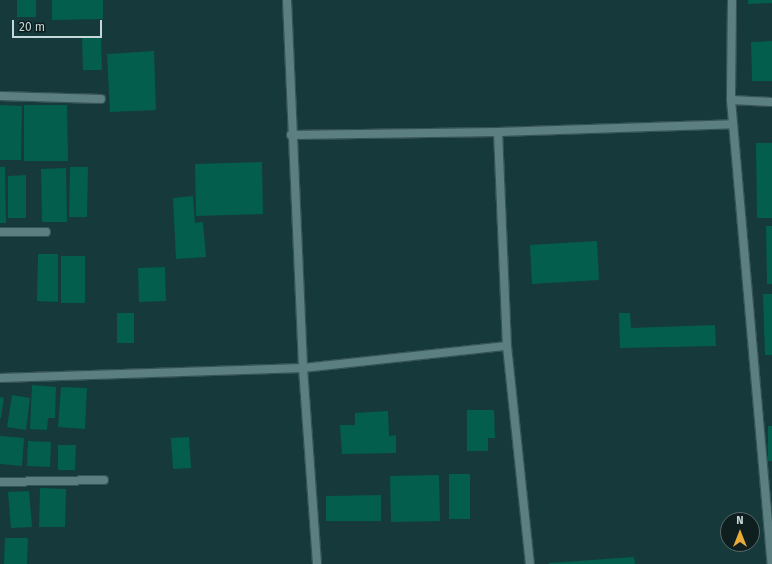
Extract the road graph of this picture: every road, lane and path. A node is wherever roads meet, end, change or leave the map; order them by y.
1 (286, 0) edge
2 (732, 0) edge
3 (0, 96) edge
4 (101, 99) dead end
5 (731, 100) junction
6 (772, 102) edge
7 (733, 124) junction
8 (498, 132) junction
9 (291, 134) junction
10 (0, 232) edge
11 (46, 232) dead end
12 (506, 346) junction
13 (303, 368) junction
14 (0, 378) edge
15 (104, 480) dead end
16 (0, 482) edge
17 (317, 564) edge
18 (530, 564) edge
19 (772, 564) edge

1 - 9 street
2 - 5 street
3 - 4 street
5 - 6 street
5 - 7 street
7 - 8 street
7 - 19 street
8 - 9 street
8 - 12 street
9 - 13 street
10 - 11 street
12 - 13 street
12 - 18 street
13 - 14 street
13 - 17 street
15 - 16 street

